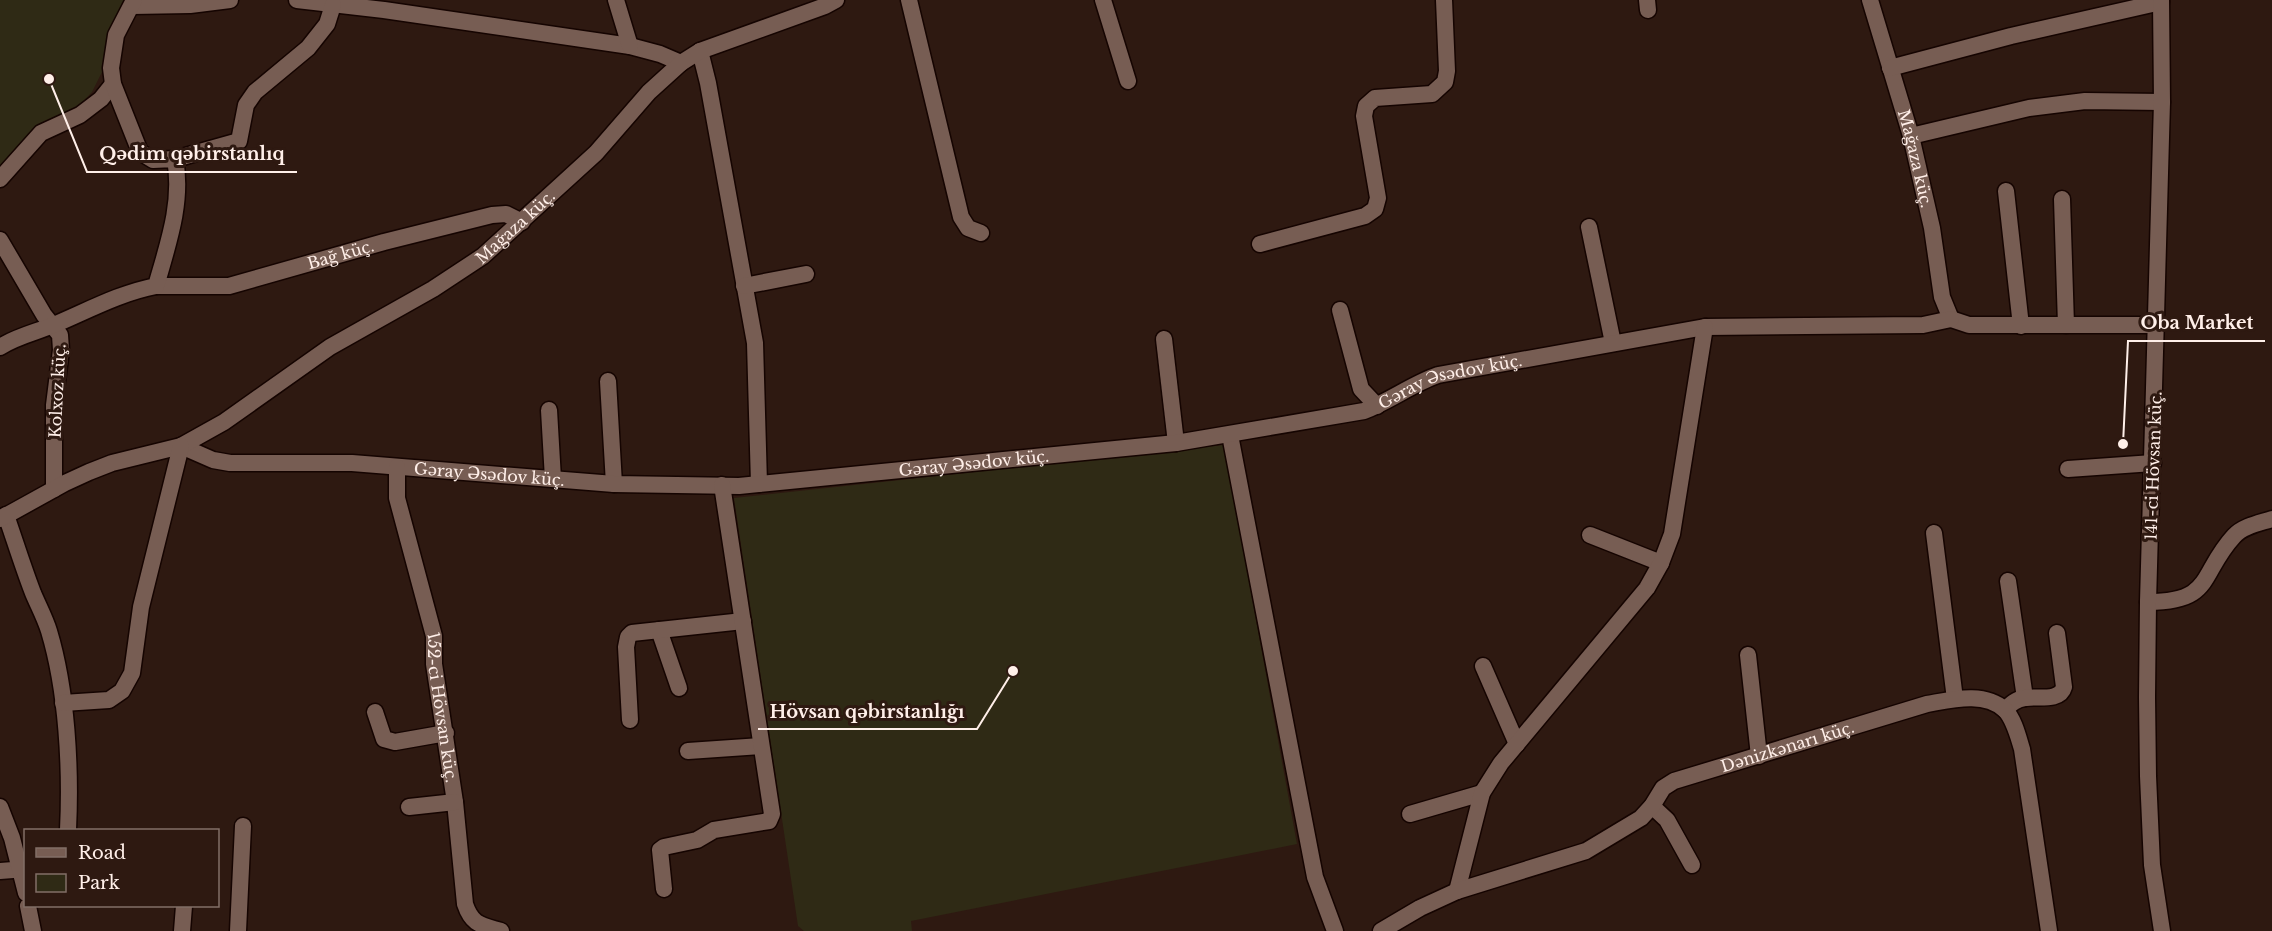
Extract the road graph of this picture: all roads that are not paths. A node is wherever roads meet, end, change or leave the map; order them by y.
1 (230, 0) edge
2 (297, 0) edge
3 (616, 0) edge
4 (837, 0) edge
5 (909, 0) edge
6 (1103, 0) edge
7 (1444, 0) edge
8 (1870, 0) edge
9 (2161, 1) edge
10 (133, 3) edge
11 (358, 4) edge
12 (333, 5) junction
13 (630, 46) junction
14 (700, 51) junction
15 (681, 63) junction
16 (1890, 68) junction
17 (1128, 81) dead end
18 (113, 84) junction
19 (2162, 102) junction
20 (1911, 136) junction
21 (176, 159) junction
22 (0, 179) edge
23 (2006, 191) dead end
24 (2062, 199) dead end
25 (522, 222) junction
26 (1589, 227) dead end
27 (981, 233) dead end
28 (1, 242) edge
29 (1260, 244) dead end
30 (806, 274) dead end
31 (156, 285) junction
32 (744, 286) junction
33 (1340, 310) dead end
34 (1951, 319) junction
35 (54, 325) junction
36 (2066, 325) junction
37 (2157, 325) junction
38 (2021, 326) junction
39 (1705, 327) junction
40 (1164, 339) dead end
41 (1612, 343) junction
42 (0, 347) edge
43 (608, 381) dead end
44 (1377, 406) junction
45 (549, 410) dead end
46 (1230, 435) junction
47 (1176, 442) junction
48 (181, 446) junction
49 (2153, 463) junction
50 (396, 467) junction
51 (2068, 469) dead end
52 (554, 479) junction
53 (614, 484) junction
54 (759, 484) junction
55 (722, 485) junction
56 (54, 489) junction
57 (3, 517) edge
58 (2272, 519) edge
59 (1934, 533) dead end
60 (1590, 535) dead end
61 (1661, 563) junction
62 (2008, 581) dead end
63 (2148, 602) junction
64 (742, 621) junction
65 (659, 630) junction
66 (2057, 633) dead end
67 (1748, 655) dead end
68 (1484, 666) dead end
69 (679, 688) dead end
70 (2025, 698) junction
71 (1955, 699) junction
72 (63, 703) junction
73 (2005, 710) junction
74 (375, 712) dead end
75 (630, 720) dead end
76 (446, 733) junction
77 (1517, 744) junction
78 (761, 746) junction
79 (688, 750) dead end
80 (1759, 756) junction
81 (1482, 793) junction
82 (455, 802) junction
83 (1652, 806) junction
84 (0, 807) edge
85 (410, 807) dead end
86 (1410, 814) dead end
87 (243, 826) dead end
88 (68, 829) edge
89 (1692, 865) dead end
90 (23, 869) edge
91 (0, 871) edge
92 (664, 889) dead end
93 (1457, 891) junction
94 (28, 907) edge
95 (184, 907) edge
96 (33, 931) edge
97 (182, 931) edge
98 (238, 931) edge
99 (501, 931) edge
100 (1335, 931) edge
101 (1381, 931) edge
102 (2049, 931) edge
103 (2162, 931) edge

1 - 10 street
2 - 12 street
3 - 13 street
4 - 14 street, Mağaza küç.
5 - 27 street
6 - 17 street
7 - 29 street
8 - 16 street, Mağaza küç.
9 - 16 street
9 - 19 street, 141-ci Hövsan küç.
10 - 18 street
11 - 12 street
11 - 13 street
12 - 21 street
13 - 15 street
14 - 15 street, Mağaza küç.
14 - 32 street
15 - 25 street, Mağaza küç.
16 - 20 street, Mağaza küç.
18 - 21 street
18 - 22 street
19 - 20 street
19 - 37 street, 141-ci Hövsan küç.
20 - 34 street, Mağaza küç.
21 - 31 street
23 - 38 street
24 - 36 street
25 - 31 street, Bağ küç.
25 - 48 street, Mağaza küç.
26 - 41 street
28 - 35 street, Kolxoz küç.
30 - 32 street
31 - 35 street, Bağ küç.
32 - 54 street
33 - 44 street
34 - 38 street
34 - 39 street, Gəray Əsədov küç.
35 - 42 street, Bağ küç.
35 - 56 street, Kolxoz küç.
36 - 37 street
36 - 38 street
37 - 49 street, 141-ci Hövsan küç.
39 - 41 street, Gəray Əsədov küç.
39 - 61 street
40 - 47 street
41 - 44 street, Gəray Əsədov küç.
43 - 53 street
44 - 46 street, Gəray Əsədov küç.
45 - 52 street
46 - 47 street, Gəray Əsədov küç.
46 - 100 street
47 - 54 street, Gəray Əsədov küç.
48 - 50 street, Gəray Əsədov küç.
48 - 56 street
48 - 72 street
49 - 51 street
49 - 63 street, 141-ci Hövsan küç.
50 - 52 street, Gəray Əsədov küç.
50 - 76 street, 152-ci Hövsan küç.
52 - 53 street, Gəray Əsədov küç.
53 - 55 street, Gəray Əsədov küç.
54 - 55 street, Gəray Əsədov küç.
55 - 64 street
56 - 57 street
57 - 72 street
58 - 63 street
59 - 71 street
60 - 61 street
61 - 77 street
62 - 70 street
63 - 103 street, 141-ci Hövsan küç.
64 - 65 street
64 - 78 street
65 - 69 street
65 - 75 street
66 - 70 street
67 - 80 street
68 - 77 street
70 - 73 street
71 - 73 street, Dənizkənarı küç.
71 - 80 street, Dənizkənarı küç.
72 - 88 street
73 - 102 street
74 - 76 street
76 - 82 street, 152-ci Hövsan küç.
77 - 81 street
78 - 79 street
78 - 92 street
80 - 83 street, Dənizkənarı küç.
81 - 86 street
81 - 93 street
82 - 85 street
82 - 99 street, 152-ci Hövsan küç.
83 - 89 street
83 - 93 street, Dənizkənarı küç.
84 - 90 street
87 - 98 street
90 - 91 street
93 - 101 street, Dənizkənarı küç.
94 - 96 street
95 - 97 street

